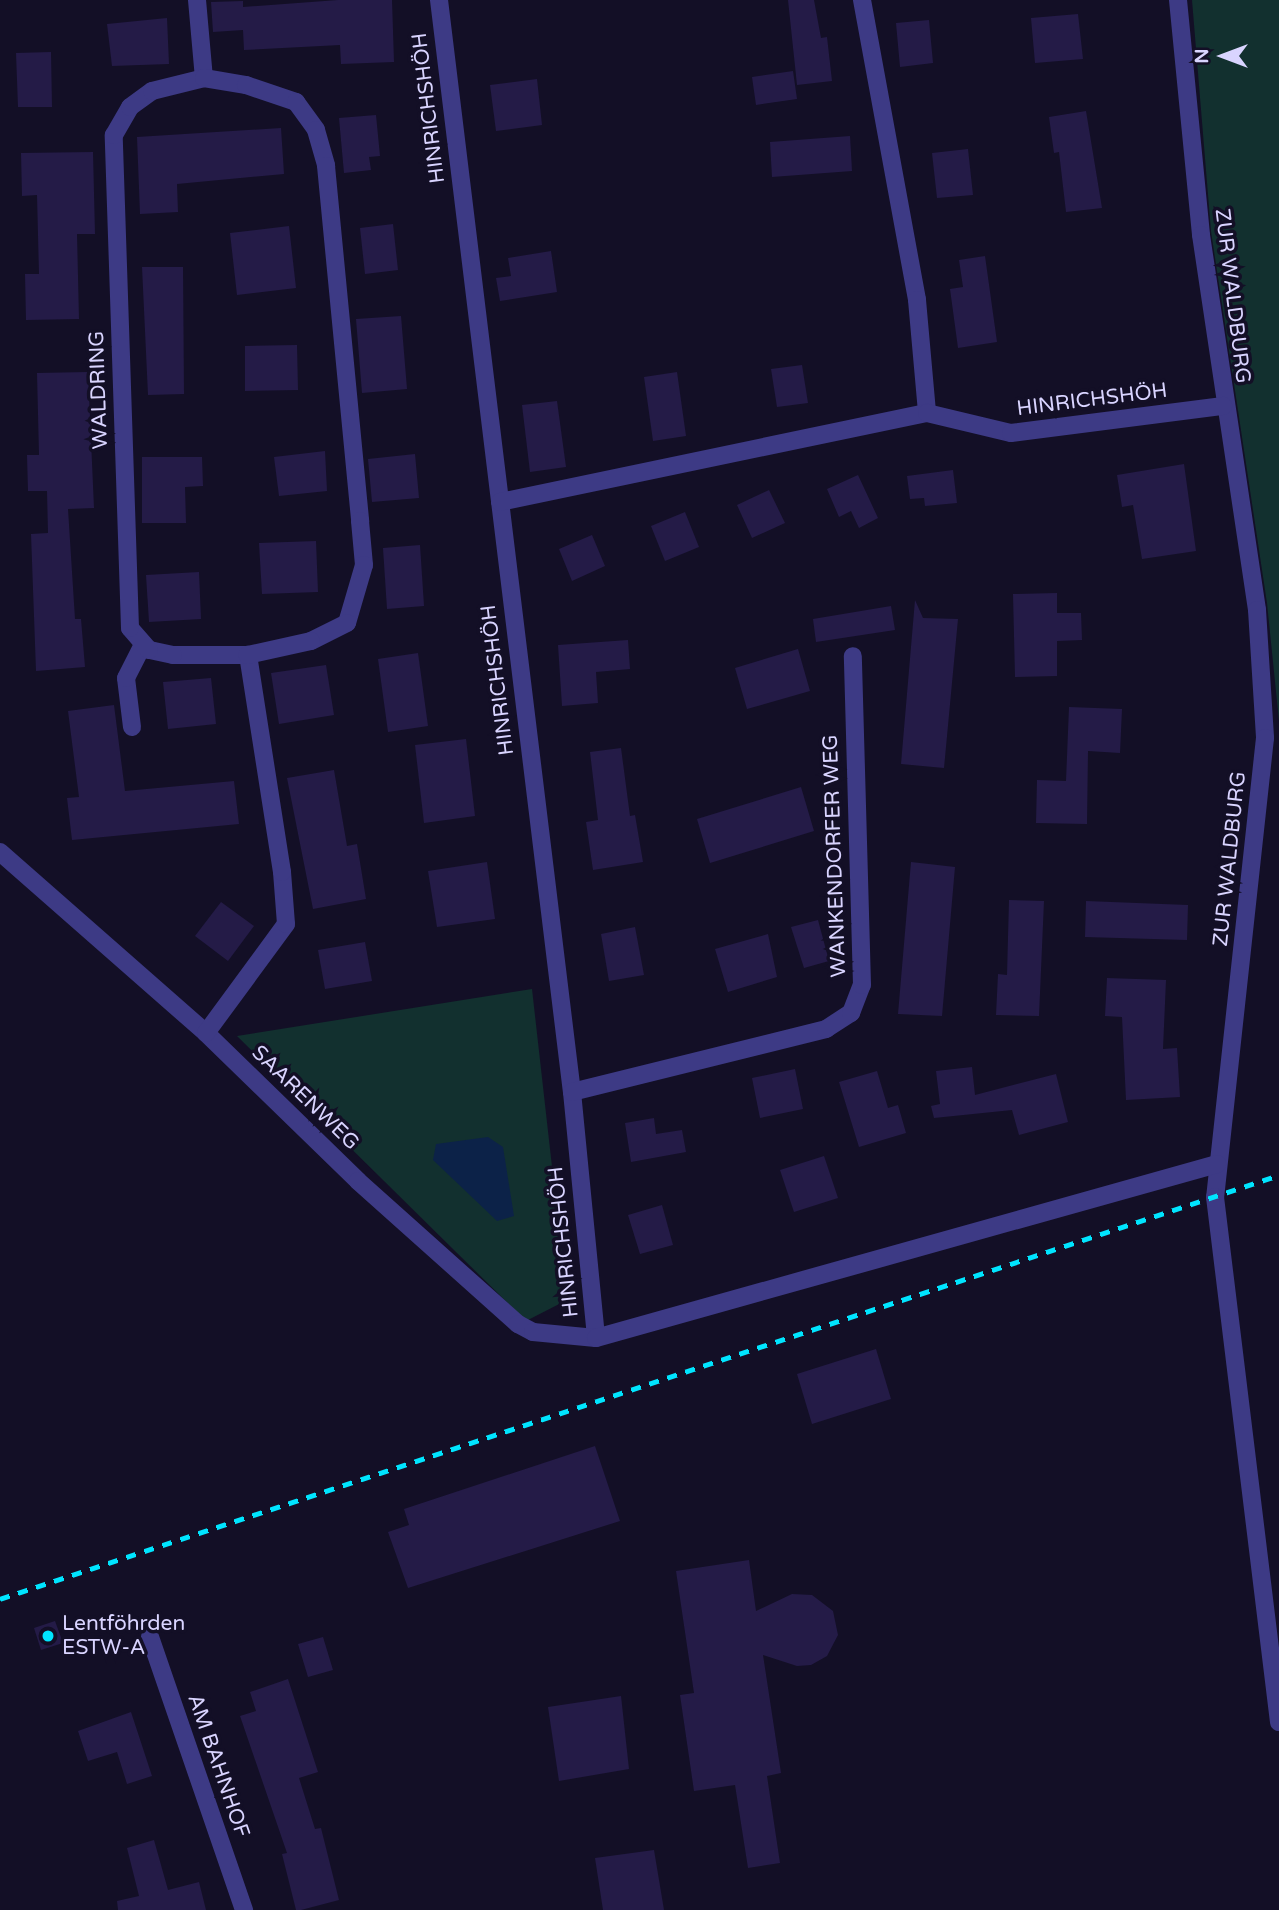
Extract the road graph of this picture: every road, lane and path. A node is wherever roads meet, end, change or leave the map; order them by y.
1 (197, 0) edge
2 (439, 0) edge
3 (862, 0) edge
4 (1178, 0) edge
5 (204, 78) junction
6 (1223, 406) junction
7 (927, 413) junction
8 (499, 502) junction
9 (143, 644) junction
10 (248, 655) junction
11 (853, 656) dead end
12 (132, 727) dead end
13 (1272, 736) edge
14 (0, 852) edge
15 (206, 1033) junction
16 (572, 1093) junction
17 (1217, 1164) junction
18 (596, 1338) junction
19 (149, 1637) dead end
20 (1279, 1723) edge
21 (244, 1910) edge

1 - 5 street
2 - 8 street, HINRICHSHÖH
3 - 7 street
4 - 6 street, ZUR WALDBURG
5 - 9 street, WALDRING
5 - 10 street, WALDRING
6 - 7 street, HINRICHSHÖH
6 - 13 street, ZUR WALDBURG
7 - 8 street, HINRICHSHÖH
8 - 16 street, HINRICHSHÖH
9 - 10 street, WALDRING
9 - 12 street
10 - 15 street
11 - 16 street, WANKENDORFER WEG
13 - 17 street, ZUR WALDBURG
14 - 15 street, SAARENWEG
15 - 18 street, SAARENWEG
16 - 18 street, HINRICHSHÖH
17 - 18 street, HINRICHSHÖH
17 - 20 street, ZUR WALDBURG
19 - 21 street, AM BAHNHOF

